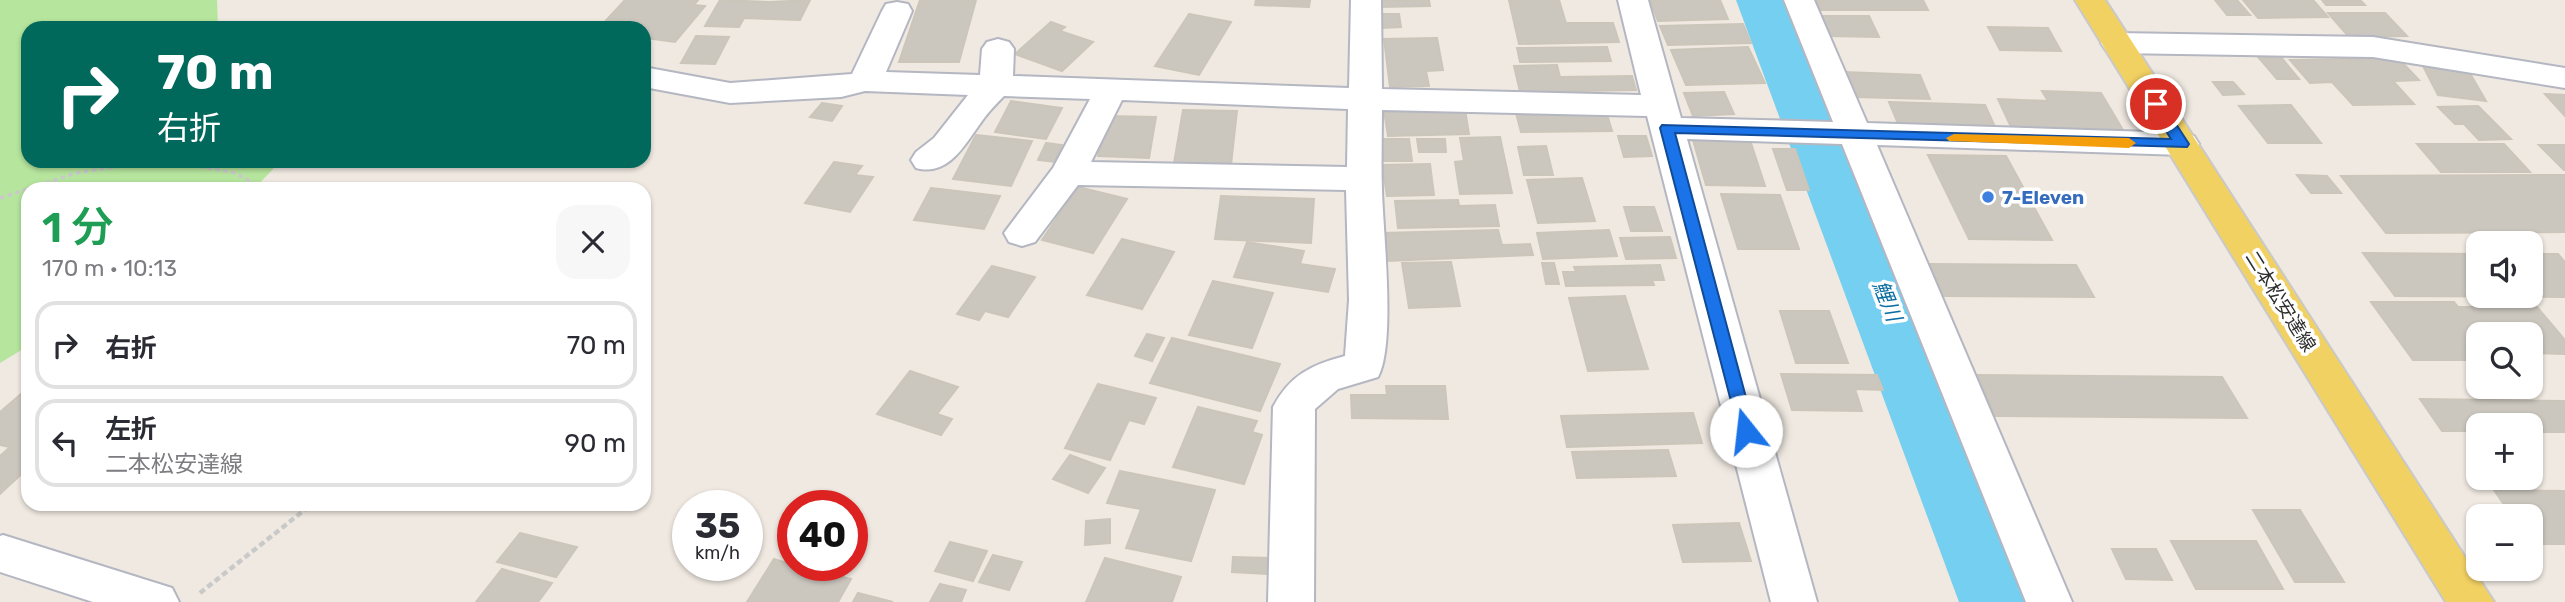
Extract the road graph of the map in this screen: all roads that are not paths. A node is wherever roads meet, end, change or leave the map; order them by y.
1 (1366, 0) edge
2 (1633, 0) edge
3 (1799, 0) edge
4 (2090, 0) edge
5 (897, 11) dead end
6 (2117, 43) junction
7 (998, 50) dead end
8 (651, 78) edge
9 (2565, 78) edge
10 (865, 81) junction
11 (996, 85) junction
12 (1111, 90) junction
13 (1365, 99) junction
14 (1664, 117) junction
15 (1849, 134) junction
16 (2182, 144) junction
17 (928, 160) dead end
18 (1068, 173) junction
19 (1364, 179) junction
20 (1022, 233) dead end
21 (2, 554) dead end
22 (177, 598) edge
23 (1291, 602) edge
24 (1794, 602) edge
25 (2049, 602) edge
26 (2472, 602) edge

1 - 13 street
2 - 14 street
3 - 15 street
4 - 6 main road, 二本松安達線
5 - 10 street
6 - 9 street
6 - 16 main road, 二本松安達線
7 - 11 street
8 - 10 street
10 - 11 street
11 - 12 street
11 - 17 street
12 - 13 street
12 - 18 street
13 - 14 street
13 - 19 street
14 - 15 street
14 - 24 street
15 - 16 street
15 - 25 street
16 - 26 main road, 二本松安達線
18 - 19 street
18 - 20 street
19 - 23 street
21 - 22 street

